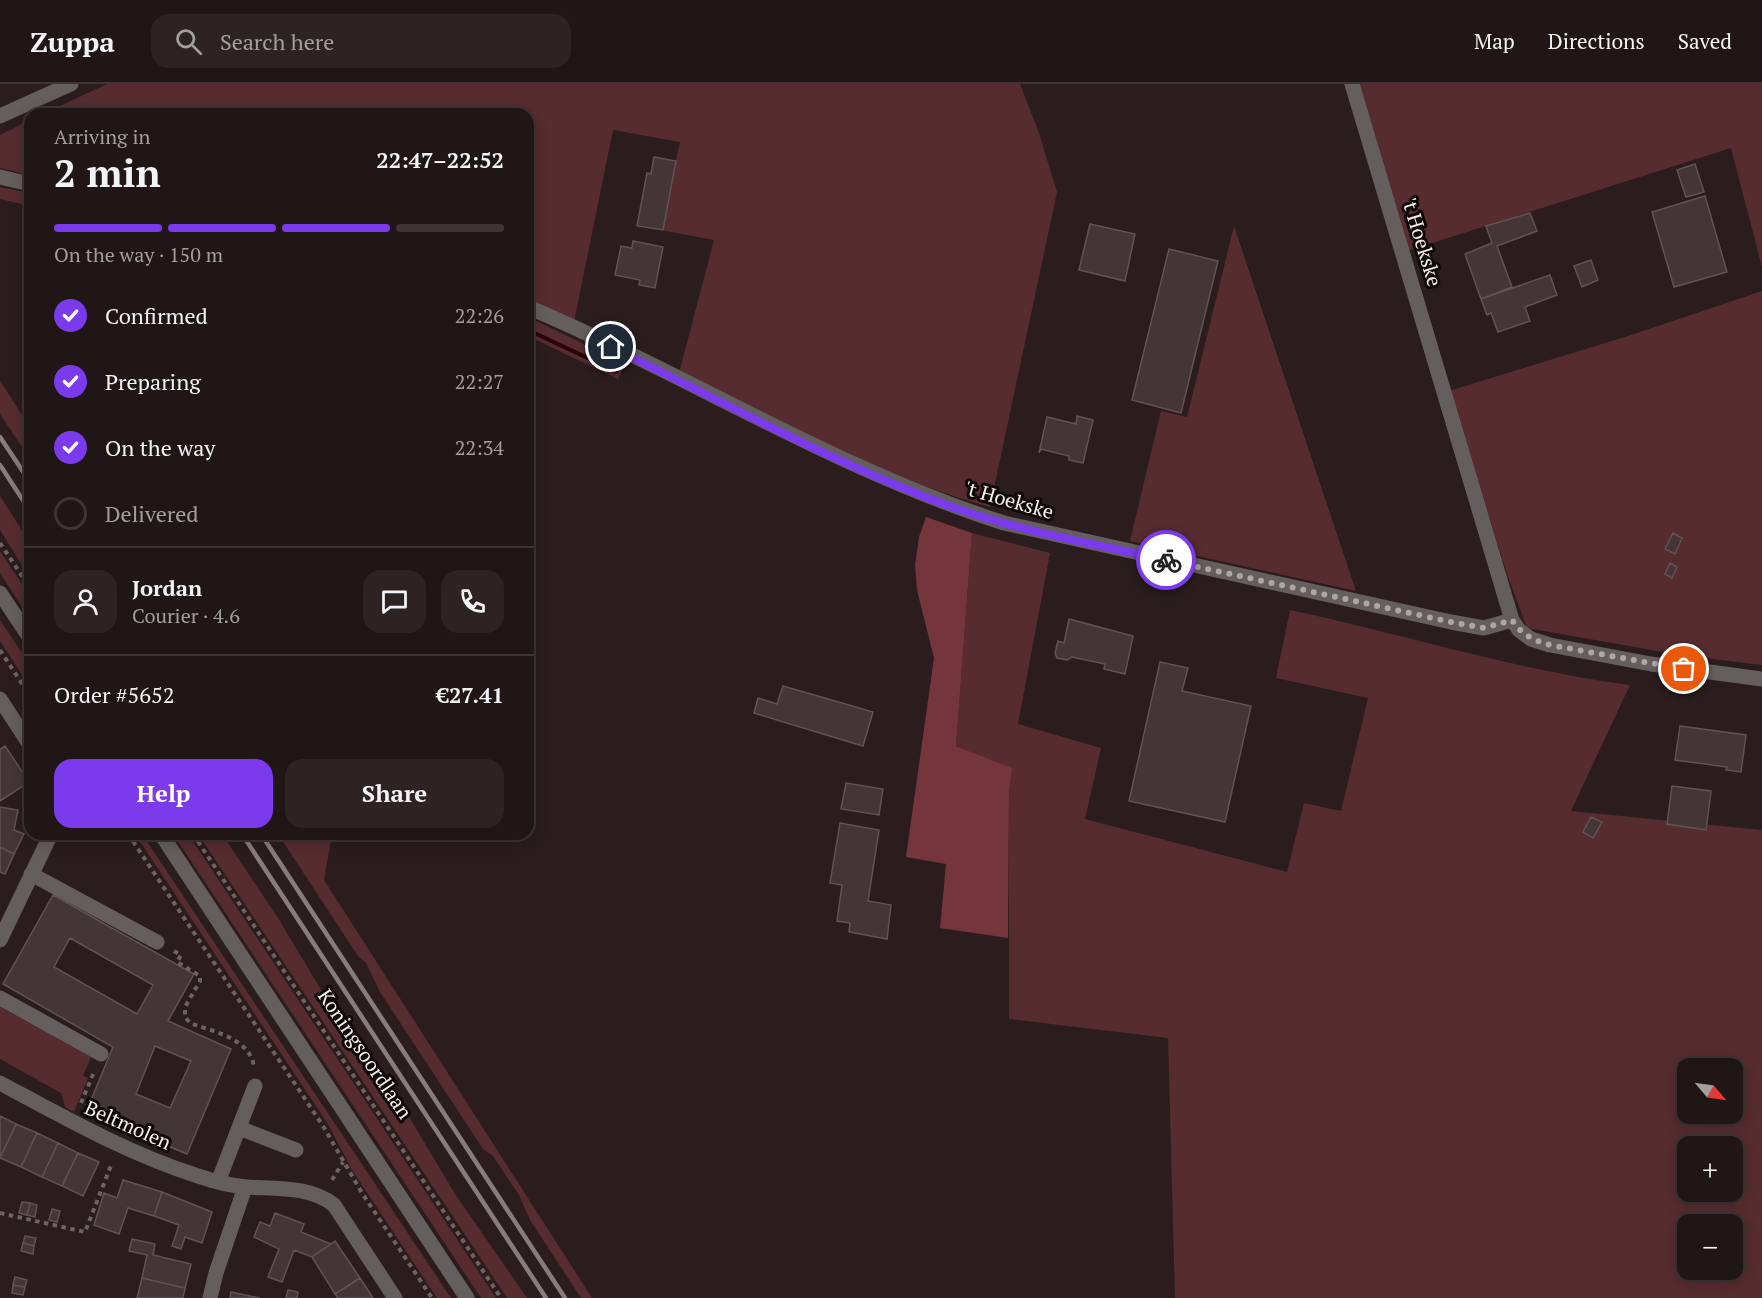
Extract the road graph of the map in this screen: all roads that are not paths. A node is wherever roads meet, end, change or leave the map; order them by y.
1 (71, 84) edge
2 (1352, 84) edge
3 (0, 116) edge
4 (0, 177) edge
5 (24, 183) edge
6 (534, 310) edge
7 (0, 593) edge
8 (1512, 620) junction
9 (24, 629) edge
10 (1762, 679) edge
11 (0, 699) edge
12 (24, 736) edge
13 (48, 840) edge
14 (165, 840) edge
15 (32, 874) junction
16 (0, 940) edge
17 (157, 942) road end
18 (0, 998) edge
19 (101, 1054) road end
20 (0, 1083) edge
21 (255, 1086) road end
22 (239, 1128) junction
23 (296, 1150) dead end
24 (218, 1182) junction
25 (245, 1187) junction
26 (210, 1298) edge
27 (395, 1298) edge
28 (467, 1298) edge

1 - 3 street
2 - 8 street, 't Hoekske
4 - 5 street
6 - 8 street, 't Hoekske
7 - 9 street
8 - 10 street
11 - 12 street
13 - 15 street
14 - 28 street
15 - 16 street
15 - 17 street
18 - 19 street
20 - 24 street, Beltmolen
21 - 22 street
22 - 23 street
22 - 24 street
24 - 25 street, Beltmolen
25 - 26 street
25 - 27 street, Beltmolen

